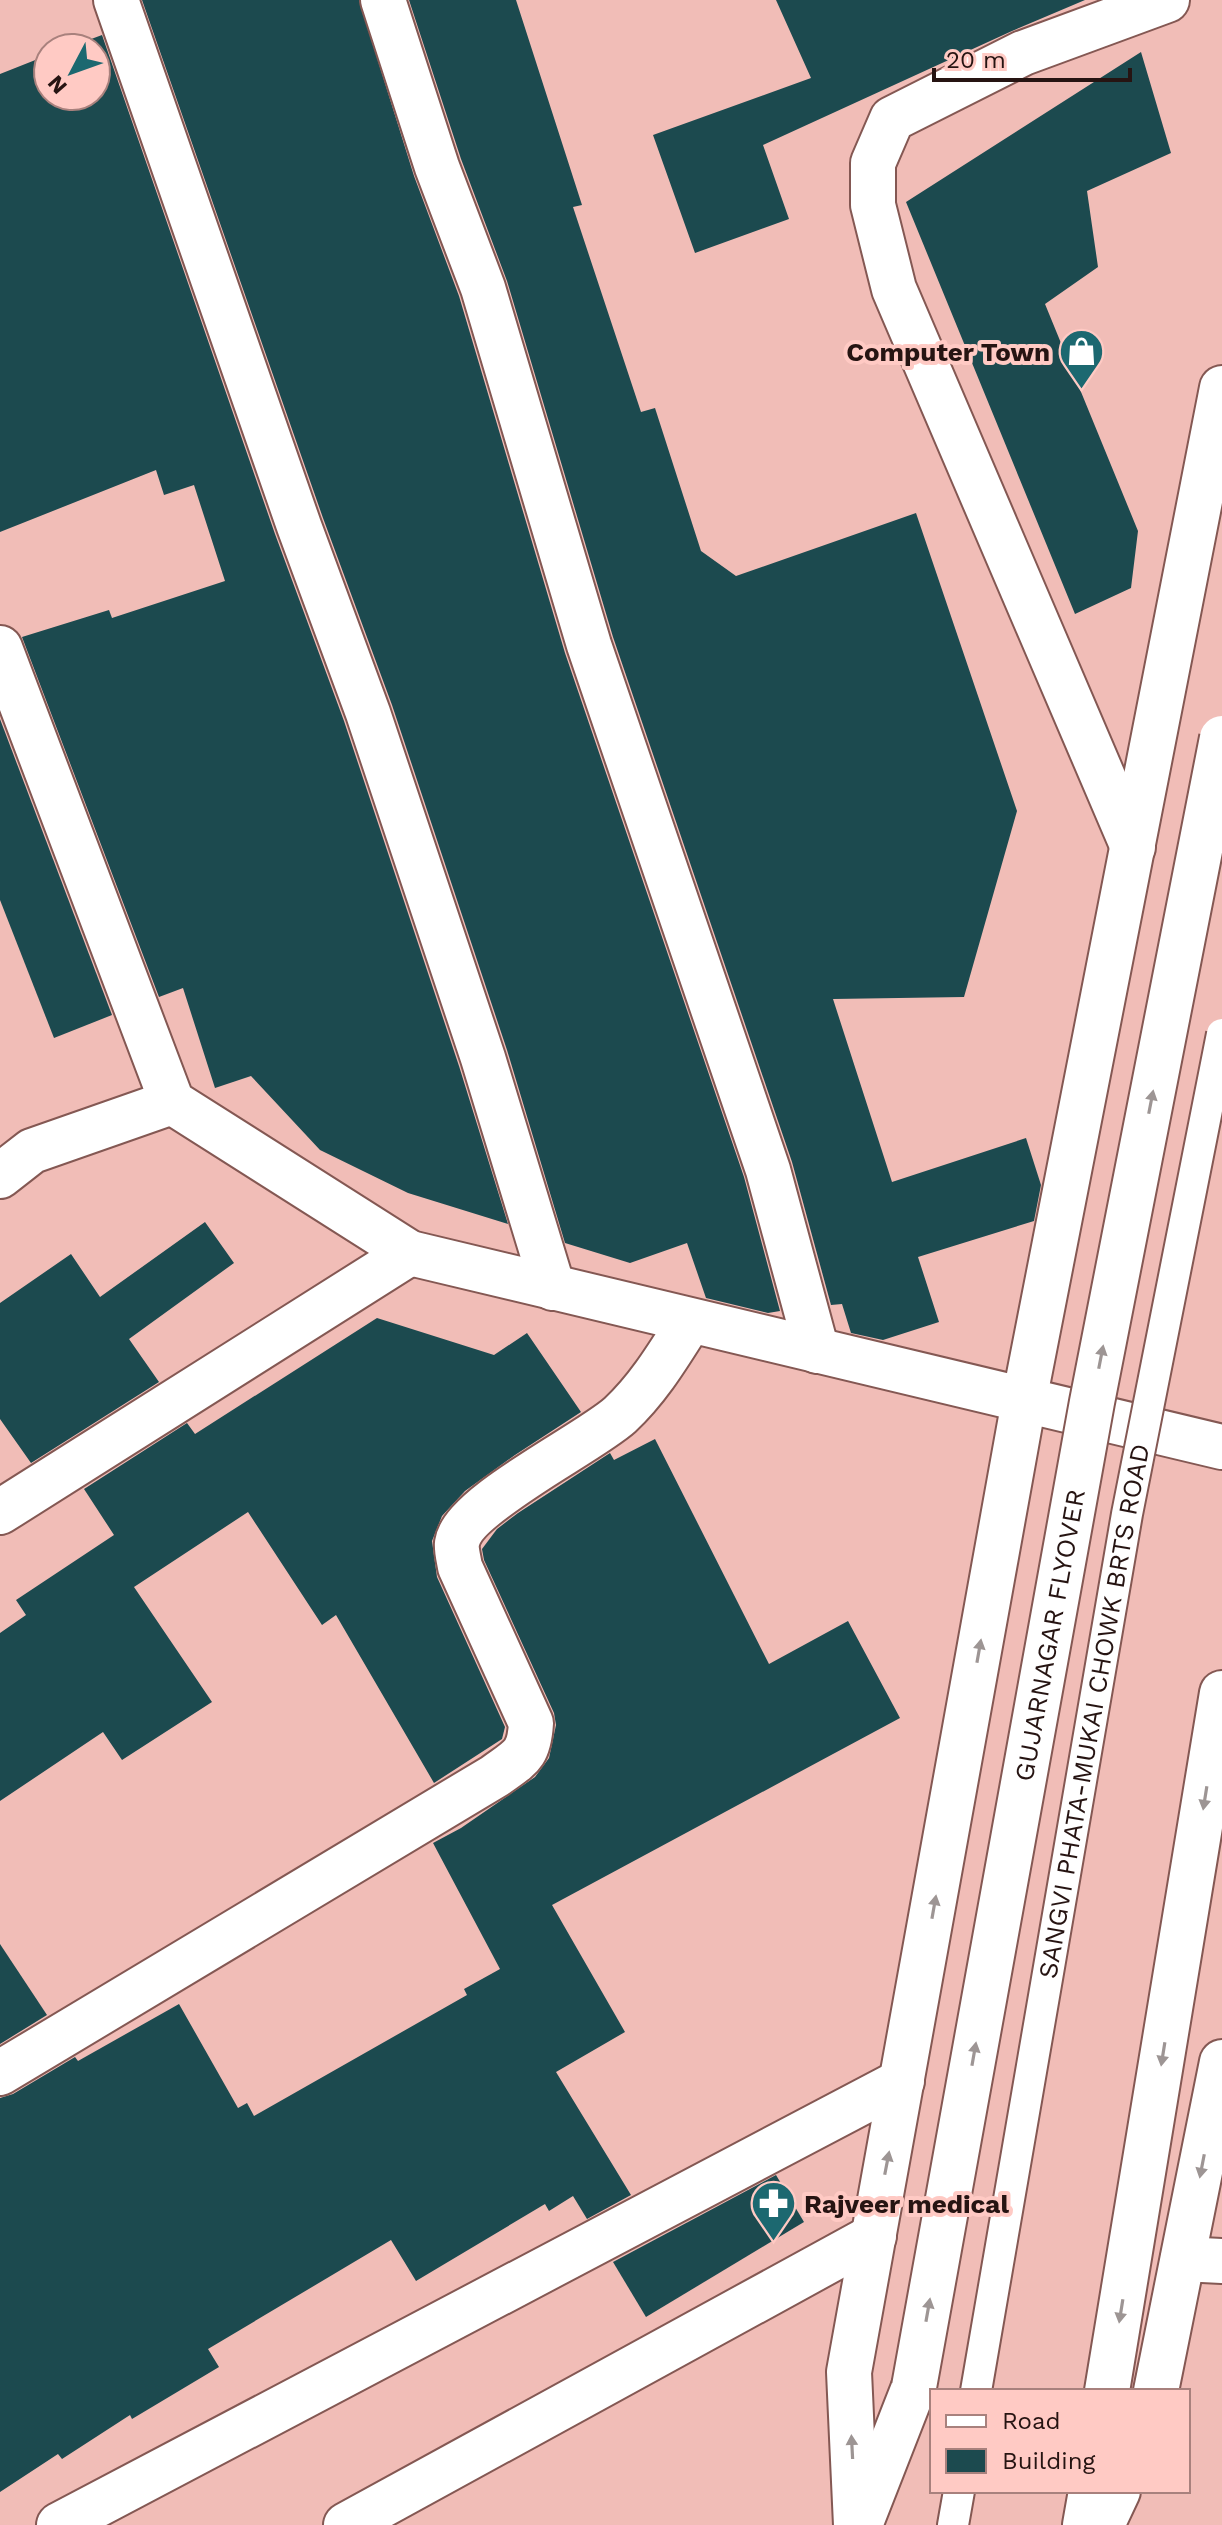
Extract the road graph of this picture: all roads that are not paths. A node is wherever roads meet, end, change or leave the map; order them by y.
1 (116, 0) edge
2 (383, 0) edge
3 (1167, 0) edge
4 (1222, 388) edge
5 (0, 648) edge
6 (1222, 738) edge
7 (1133, 847) junction
8 (1222, 1034) edge
9 (172, 1102) junction
10 (0, 1176) edge
11 (410, 1253) junction
12 (553, 1288) junction
13 (690, 1321) junction
14 (817, 1351) junction
15 (1024, 1401) junction
16 (1222, 1447) edge
17 (0, 1512) edge
18 (1222, 1693) edge
19 (1222, 2062) edge
20 (0, 2073) edge
21 (902, 2081) junction
22 (1217, 2119) edge
23 (874, 2236) junction
24 (1203, 2260) edge
25 (976, 2389) edge
26 (1107, 2389) edge
27 (1157, 2389) edge
28 (959, 2493) edge
29 (1091, 2493) edge
30 (1117, 2493) edge
31 (59, 2525) edge
32 (346, 2525) edge
33 (858, 2525) edge
34 (953, 2525) edge
35 (1085, 2525) edge
36 (1102, 2525) edge

1 - 12 street
2 - 14 street
3 - 7 street
4 - 7 street
5 - 9 street
33 -> 6 street, GUJARNAGAR FLYOVER, bridge
7 - 15 street
8 - 25 lane, SANGVI PHATA-MUKAI CHOWK BRTS ROAD, bridge
9 - 10 street
9 - 11 street
11 - 12 street
11 - 17 street
12 - 13 street
13 - 14 street
13 - 20 street
14 - 15 street
15 - 16 street
21 -> 15 street
18 -> 26 street
19 - 22 street
23 -> 21 street
21 - 31 street
22 -> 24 street
23 - 32 street
33 -> 23 street
24 - 27 street
28 - 34 lane
29 - 35 street
30 - 36 street

